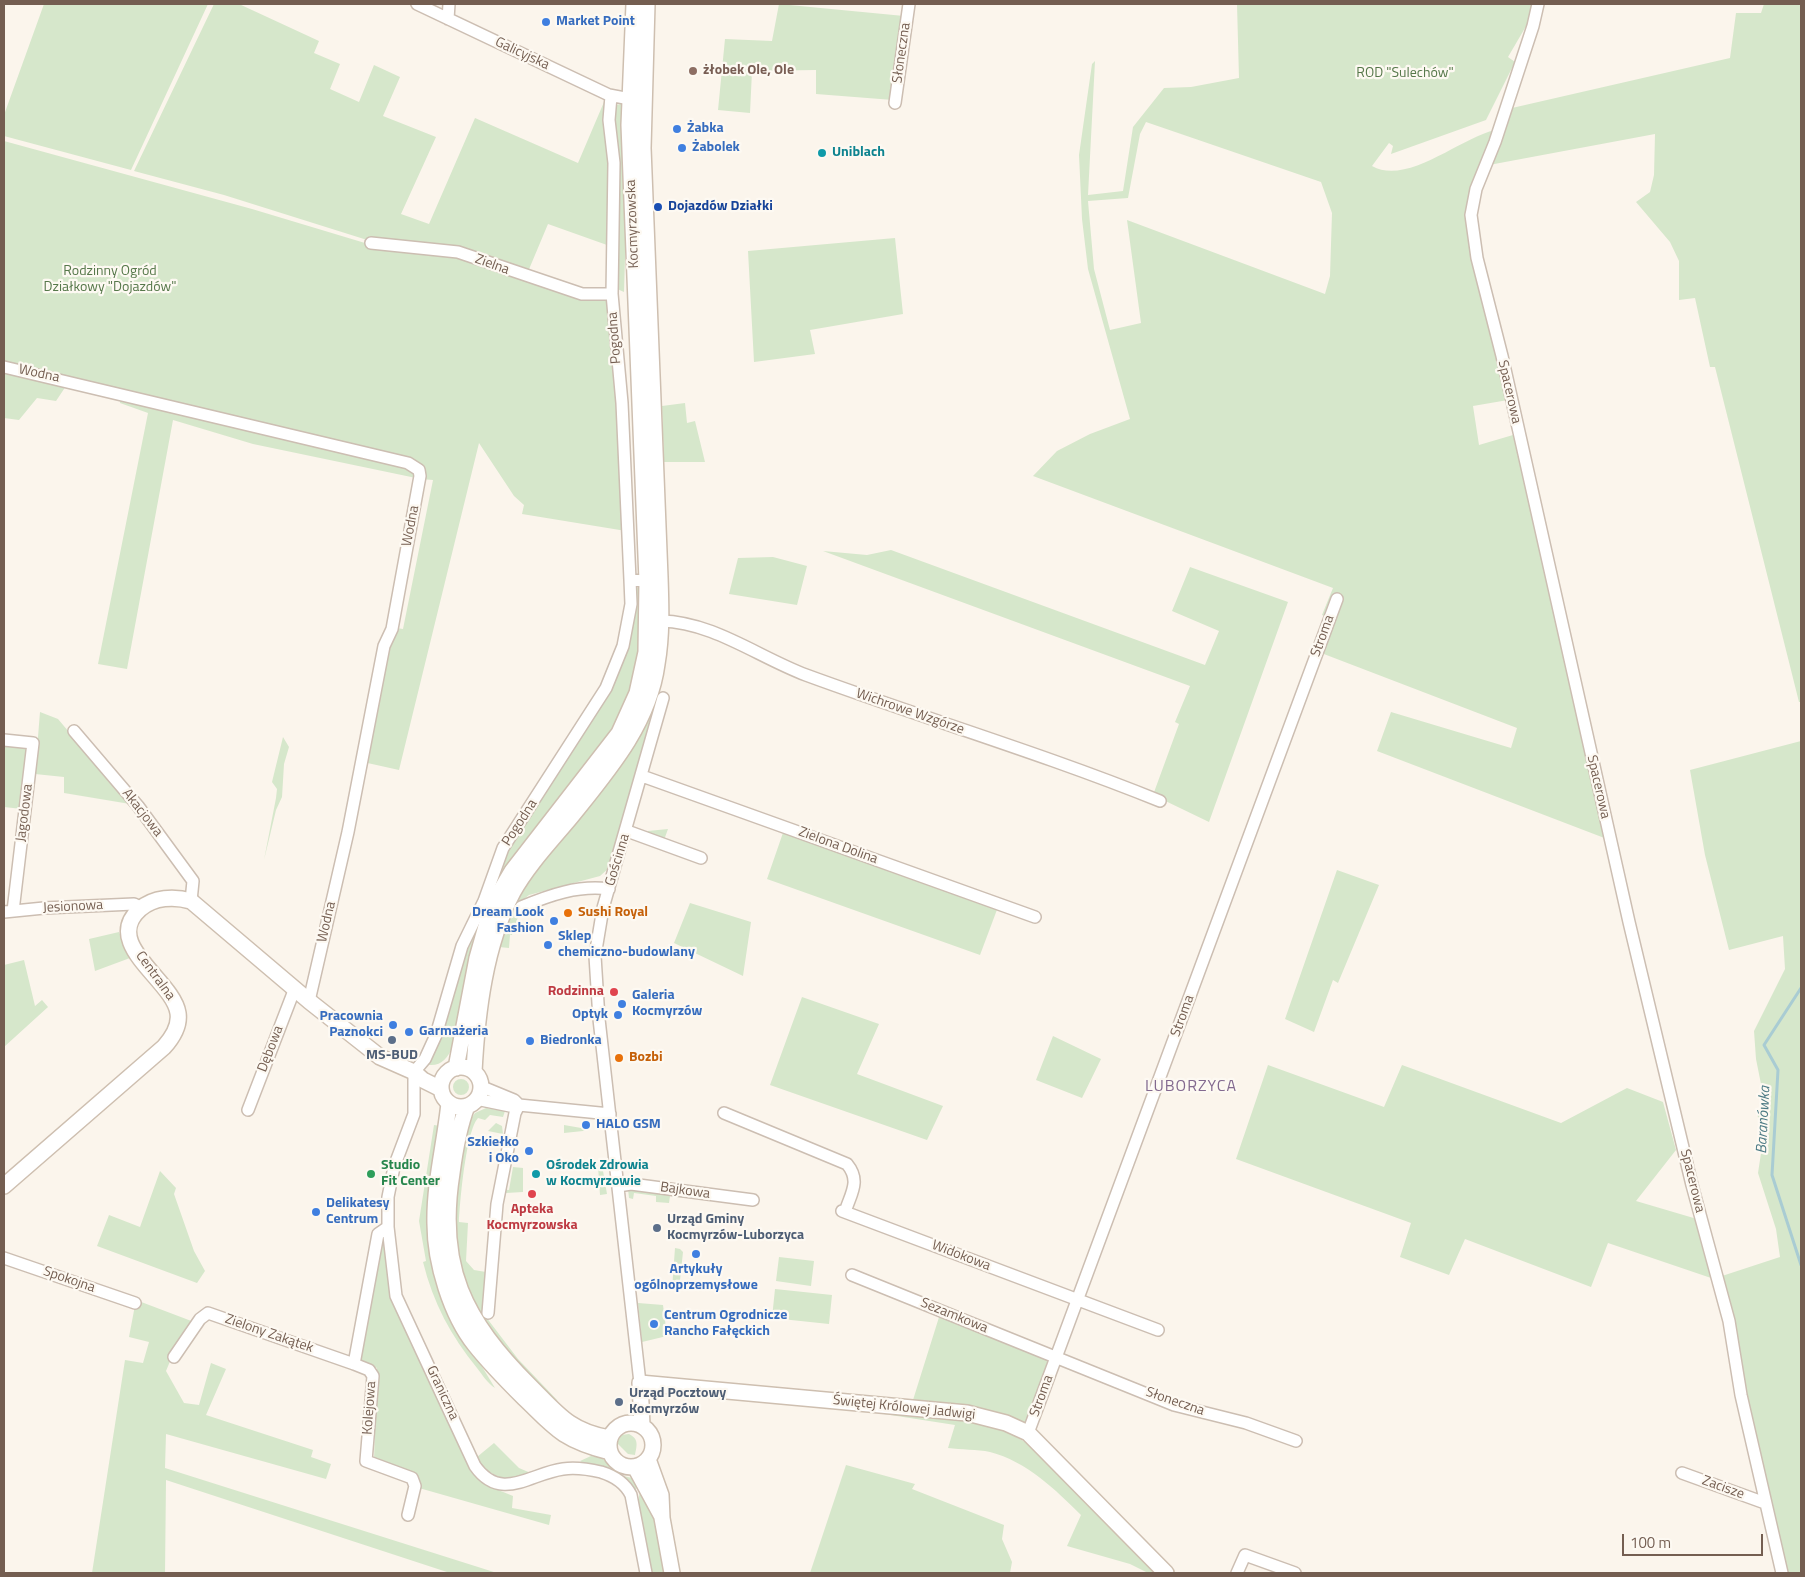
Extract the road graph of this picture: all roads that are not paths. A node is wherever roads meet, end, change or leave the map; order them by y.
1 (416, 4) edge
2 (449, 4) edge
3 (634, 4) edge
4 (647, 4) edge
5 (908, 4) edge
6 (1538, 4) edge
7 (448, 19) junction
8 (611, 96) junction
9 (630, 99) junction
10 (895, 103) dead end
11 (371, 243) dead end
12 (612, 294) junction
13 (4, 367) edge
14 (648, 444) junction
15 (630, 580) junction
16 (647, 581) junction
17 (1337, 599) dead end
18 (661, 621) junction
19 (663, 698) dead end
20 (74, 731) dead end
21 (4, 740) edge
22 (642, 776) junction
23 (1160, 801) dead end
24 (627, 831) junction
25 (701, 858) dead end
26 (609, 889) junction
27 (191, 900) junction
28 (521, 907) dead end
29 (142, 908) junction
30 (9, 912) edge
31 (1035, 917) dead end
32 (295, 988) junction
33 (309, 1001) junction
34 (451, 1071) junction
35 (414, 1072) junction
36 (474, 1072) junction
37 (441, 1089) junction
38 (474, 1097) junction
39 (449, 1103) junction
40 (519, 1105) junction
41 (248, 1110) dead end
42 (724, 1113) dead end
43 (610, 1114) junction
44 (4, 1186) edge
45 (618, 1186) junction
46 (753, 1200) dead end
47 (388, 1227) junction
48 (4, 1258) edge
49 (852, 1276) dead end
50 (1077, 1300) junction
51 (135, 1302) dead end
52 (488, 1313) dead end
53 (1158, 1330) dead end
54 (1056, 1356) junction
55 (174, 1357) dead end
56 (354, 1364) junction
57 (640, 1383) junction
58 (635, 1424) junction
59 (1028, 1433) junction
60 (1296, 1441) dead end
61 (610, 1445) junction
62 (642, 1463) junction
63 (1682, 1473) dead end
64 (1765, 1503) junction
65 (408, 1515) dead end
66 (646, 1573) edge
67 (672, 1573) edge
68 (1166, 1573) edge
69 (1237, 1573) edge
70 (1295, 1573) edge
71 (1782, 1573) edge

1 - 7 street, Galicyjska
2 - 7 street
3 - 9 main road, Kocmyrzowska
4 - 14 main road, Kocmyrzowska
5 - 10 street, Słoneczna
6 - 64 street, Spacerowa
7 - 8 street, Galicyjska
8 - 9 street, Galicyjska
8 - 12 street, Pogodna
9 - 14 main road, Kocmyrzowska
11 - 12 street, Zielna
12 - 15 street, Pogodna
13 - 33 street, Wodna
14 - 16 main road
14 - 18 main road
15 - 16 street
15 - 35 street, Pogodna
16 - 34 main road
17 - 50 street, Stroma
18 - 23 street, Wichrowe Wzgórze
18 - 36 main road
19 - 22 street, Gościnna
20 - 27 street, Akacjowa
21 - 30 street, Jagodowa
22 - 24 street, Gościnna
22 - 31 street, Zielona Dolina
24 - 25 street
24 - 26 street, Gościnna
26 - 28 street
26 - 43 street, Gościnna
27 - 29 main road
27 - 32 main road
29 - 30 street, Jesionowa
29 - 44 main road, Centralna
32 - 33 main road
32 - 41 street, Dębowa
33 - 35 main road
34 - 35 main road
34 - 36 main road
34 - 37 main road
35 - 37 main road
35 - 47 street, Graniczna
36 - 38 main road
37 - 39 main road
38 - 39 main road
38 - 40 street
38 - 61 main road
39 - 61 main road
40 - 43 street
40 - 52 street
42 - 50 street, Widokowa
43 - 45 street, Gościnna
45 - 46 street, Bajkowa
45 - 57 street, Gościnna
47 - 56 street, Kolejowa
47 - 66 street, Graniczna
48 - 51 street, Spokojna
49 - 54 street, Sezamkowa
50 - 53 street, Widokowa
50 - 54 street, Stroma
54 - 59 street, Stroma
54 - 60 street, Słoneczna
55 - 56 street, Zielony Zakątek
56 - 65 street, Kolejowa
57 - 58 main road
57 - 59 main road, Świętej Królowej Jadwigi
58 - 61 main road
58 - 62 main road
59 - 68 main road, Świętej Królowej Jadwigi
61 - 62 main road
62 - 67 main road
63 - 64 street, Zacisze
64 - 71 street, Spacerowa
69 - 70 street

